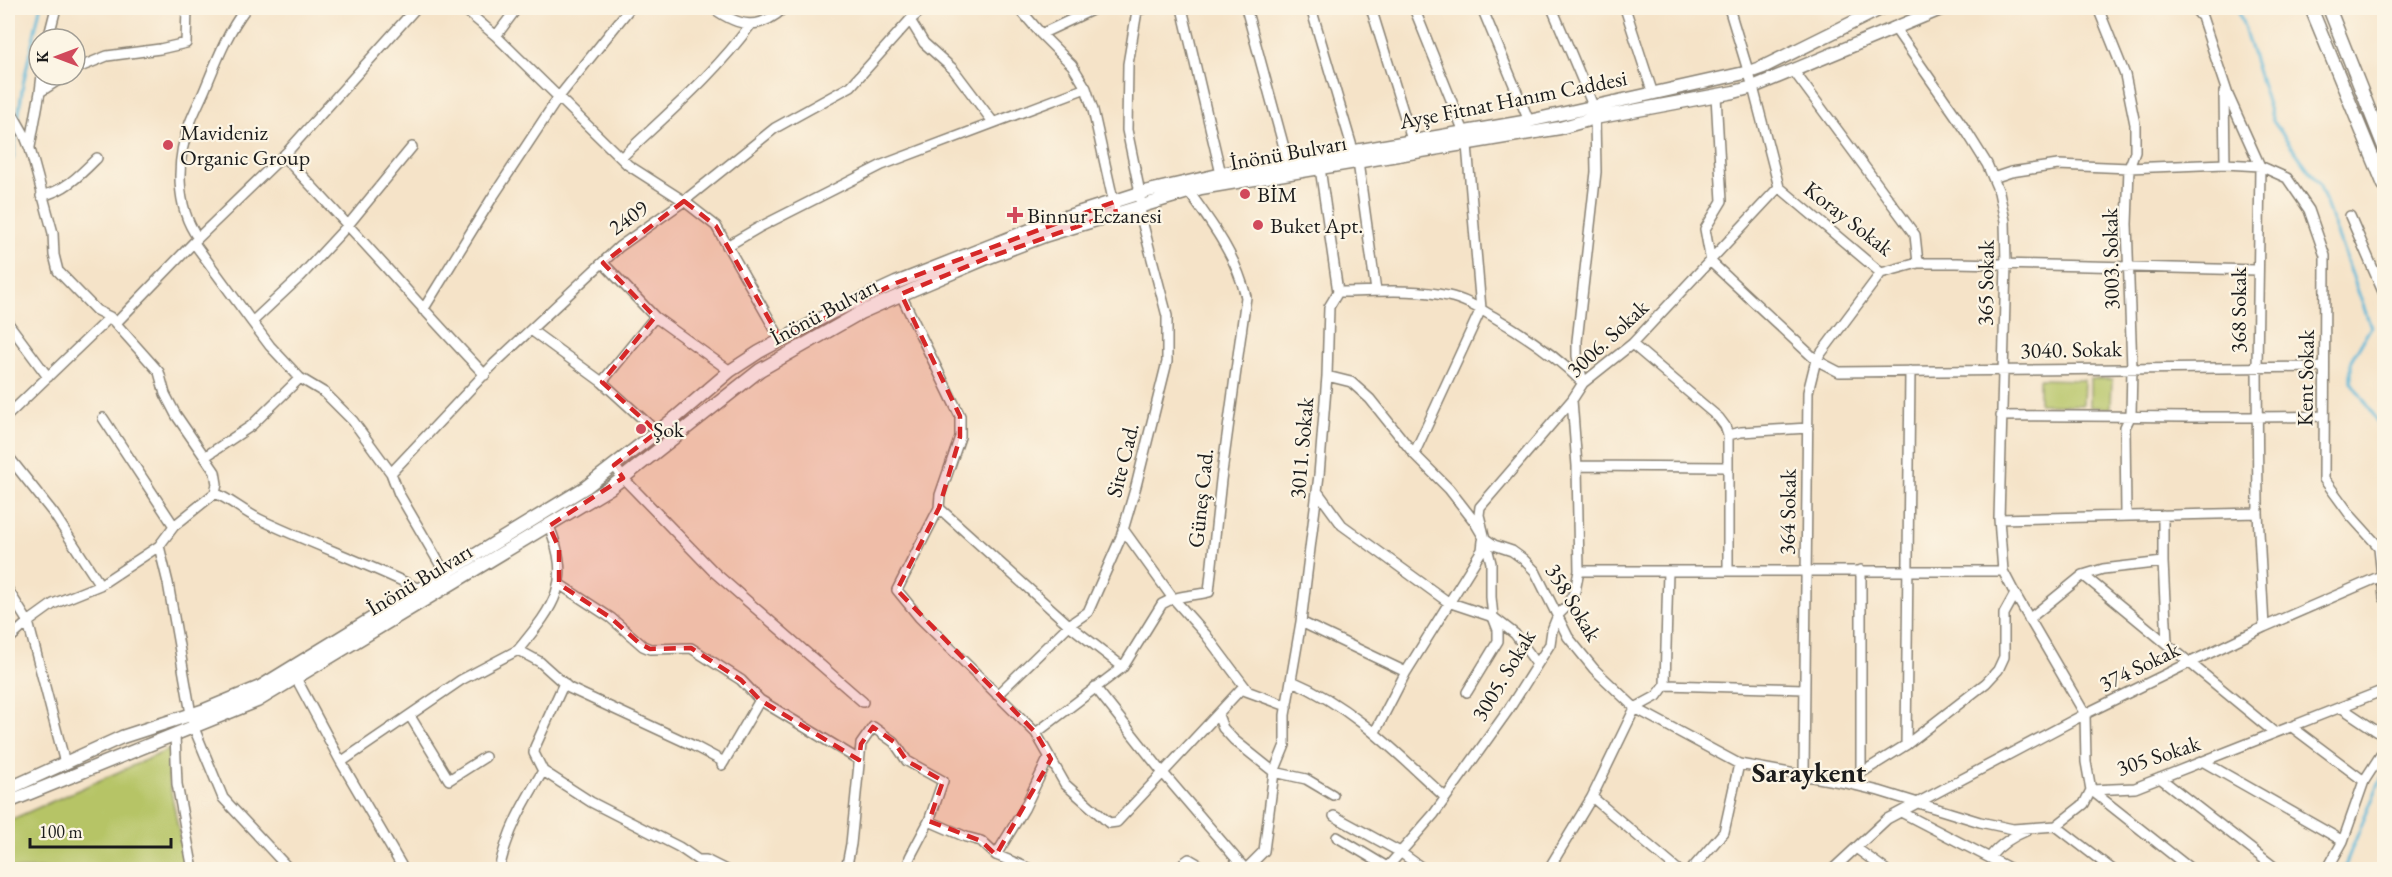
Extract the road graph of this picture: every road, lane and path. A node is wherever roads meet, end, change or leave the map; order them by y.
1 (56, 8) edge
2 (188, 8) edge
3 (246, 8) edge
4 (416, 8) edge
5 (463, 8) edge
6 (518, 8) edge
7 (630, 8) edge
8 (714, 8) edge
9 (784, 8) edge
10 (924, 8) edge
11 (1019, 8) edge
12 (1096, 8) edge
13 (1182, 8) edge
14 (1246, 8) edge
15 (1311, 8) edge
16 (1371, 8) edge
17 (1414, 8) edge
18 (1482, 8) edge
19 (1552, 8) edge
20 (1625, 8) edge
21 (1729, 8) edge
22 (1884, 8) edge
23 (1943, 8) edge
24 (2098, 8) edge
25 (2194, 8) edge
26 (2311, 8) edge
27 (2329, 8) edge
28 (1138, 9) edge
29 (910, 20) junction
30 (751, 24) junction
31 (1897, 25) junction
32 (51, 27) edge
33 (1041, 34) junction
34 (496, 36) junction
35 (87, 64) edge
36 (1793, 70) junction
37 (1749, 72) junction
38 (2224, 82) junction
39 (40, 87) edge
40 (47, 87) edge
41 (1753, 87) junction
42 (1086, 88) junction
43 (39, 92) junction
44 (1653, 94) junction
45 (1716, 96) junction
46 (558, 98) junction
47 (8, 107) edge
48 (1595, 113) junction
49 (1529, 121) junction
50 (993, 122) junction
51 (1465, 138) junction
52 (1412, 140) junction
53 (412, 147) dead end
54 (2385, 147) edge
55 (30, 149) junction
56 (283, 156) junction
57 (1356, 156) junction
58 (97, 158) dead end
59 (621, 158) junction
60 (1288, 162) junction
61 (2225, 164) junction
62 (2259, 166) junction
63 (1320, 168) junction
64 (2129, 168) junction
65 (1221, 174) junction
66 (1993, 178) junction
67 (2385, 185) edge
68 (1779, 188) junction
69 (1189, 192) junction
70 (1140, 193) junction
71 (41, 196) junction
72 (684, 201) junction
73 (1139, 206) junction
74 (1115, 207) junction
75 (2350, 216) dead end
76 (349, 224) junction
77 (196, 240) junction
78 (727, 246) junction
79 (1712, 262) junction
80 (603, 263) junction
81 (1918, 263) junction
82 (2006, 264) junction
83 (2130, 266) junction
84 (2257, 270) junction
85 (1881, 273) junction
86 (1376, 291) junction
87 (1338, 292) junction
88 (2385, 294) edge
89 (901, 295) junction
90 (1481, 309) junction
91 (423, 310) junction
92 (655, 317) junction
93 (113, 320) junction
94 (252, 322) junction
95 (8, 323) edge
96 (531, 330) junction
97 (782, 340) junction
98 (1632, 344) junction
99 (1816, 360) junction
100 (2257, 367) junction
101 (2323, 367) junction
102 (2132, 368) junction
103 (2004, 369) junction
104 (730, 371) junction
105 (1910, 371) junction
106 (484, 375) junction
107 (1327, 376) junction
108 (48, 377) junction
109 (300, 378) junction
110 (602, 382) junction
111 (1583, 383) junction
112 (1572, 400) junction
113 (8, 415) edge
114 (2131, 415) junction
115 (2001, 416) junction
116 (2324, 416) junction
117 (103, 418) dead end
118 (2258, 418) junction
119 (1808, 428) junction
120 (657, 432) junction
121 (1728, 435) junction
122 (1414, 454) junction
123 (8, 456) edge
124 (206, 456) junction
125 (614, 465) junction
126 (1577, 466) junction
127 (1728, 467) junction
128 (391, 474) junction
129 (623, 478) junction
130 (1317, 491) junction
131 (215, 493) junction
132 (939, 508) junction
133 (2258, 513) junction
134 (2126, 515) junction
135 (2163, 515) junction
136 (2000, 519) junction
137 (174, 526) junction
138 (549, 526) junction
139 (1123, 529) junction
140 (1484, 538) junction
141 (159, 546) junction
142 (2382, 546) edge
143 (2163, 562) junction
144 (1728, 570) junction
145 (1806, 570) junction
146 (1861, 570) junction
147 (1579, 571) junction
148 (1668, 571) junction
149 (2003, 571) junction
150 (1908, 572) junction
151 (444, 573) junction
152 (2084, 575) junction
153 (2381, 576) junction
154 (453, 583) junction
155 (559, 584) junction
156 (100, 585) junction
157 (419, 589) junction
158 (8, 590) edge
159 (2014, 594) junction
160 (1172, 597) junction
161 (2385, 598) edge
162 (1448, 602) junction
163 (1558, 615) junction
164 (1493, 616) junction
165 (2029, 619) junction
166 (28, 622) junction
167 (1301, 622) junction
168 (1069, 625) junction
169 (2264, 627) junction
170 (8, 640) edge
171 (2167, 643) junction
172 (518, 650) junction
173 (2191, 662) junction
174 (1537, 664) junction
175 (1123, 667) junction
176 (1406, 672) junction
177 (296, 678) junction
178 (1292, 681) junction
179 (564, 683) junction
180 (1665, 685) junction
181 (1095, 687) junction
182 (1804, 689) junction
183 (2385, 690) edge
184 (1248, 691) junction
185 (1467, 692) dead end
186 (997, 695) junction
187 (760, 700) junction
188 (863, 702) dead end
189 (1287, 706) junction
190 (1635, 708) junction
191 (2342, 708) junction
192 (191, 714) junction
193 (2085, 714) junction
194 (1218, 715) junction
195 (410, 716) junction
196 (2292, 727) junction
197 (194, 728) junction
198 (1374, 732) junction
199 (1036, 733) junction
200 (2275, 733) junction
201 (175, 735) junction
202 (2385, 736) edge
203 (1906, 745) junction
204 (2385, 750) edge
205 (485, 757) dead end
206 (1051, 759) junction
207 (859, 760) junction
208 (341, 762) junction
209 (2204, 762) junction
210 (65, 763) junction
211 (1740, 765) junction
212 (543, 771) junction
213 (1274, 772) junction
214 (1163, 773) junction
215 (1861, 773) junction
216 (1804, 775) junction
217 (2160, 778) junction
218 (2364, 781) junction
219 (1854, 785) junction
220 (8, 789) edge
221 (2091, 790) junction
222 (1333, 795) dead end
223 (1445, 797) junction
224 (1592, 797) junction
225 (8, 802) edge
226 (1919, 803) junction
227 (1901, 812) junction
228 (1334, 816) dead end
229 (929, 821) junction
230 (2035, 826) junction
231 (2056, 826) junction
232 (1337, 837) dead end
233 (2343, 841) junction
234 (1856, 848) junction
235 (1400, 852) junction
236 (996, 855) junction
237 (1990, 857) junction
238 (699, 865) edge
239 (1386, 868) edge
240 (1245, 869) edge
241 (193, 870) edge
242 (290, 870) edge
243 (404, 870) edge
244 (499, 870) edge
245 (726, 870) edge
246 (846, 870) edge
247 (908, 870) edge
248 (1033, 870) edge
249 (1174, 870) edge
250 (1208, 870) edge
251 (1425, 870) edge
252 (1548, 870) edge
253 (1678, 870) edge
254 (1691, 870) edge
255 (1832, 870) edge
256 (1886, 870) edge
257 (2013, 870) edge
258 (2114, 870) edge
259 (2192, 870) edge
260 (2278, 870) edge
261 (2327, 870) edge

1 - 32 street
2 - 35 street
3 - 77 street
4 - 56 street
5 - 34 street
6 - 34 street
7 - 46 street
8 - 30 street
9 - 30 street
10 - 29 street, 2409
11 - 33 street
12 - 33 street
13 - 65 street
14 - 60 street
15 - 57 street
16 - 52 street
17 - 51 street
18 - 49 street
19 - 48 street
20 - 44 street
21 - 37 street
22 - 31 main road
22 - 37 main road, Ayşe Fitnat Hanım Caddesi
23 - 31 main road
24 - 64 street, 3003. Sokak
25 - 38 street, 368 Sokak
26 - 67 main road
27 - 54 main road
28 - 70 street, Site Cad.
29 - 50 street
29 - 72 street, 2409
30 - 59 street
31 - 36 main road
31 - 66 street, 365 Sokak
33 - 42 street
34 - 46 street
36 - 41 main road
36 - 81 street
37 - 41 street
37 - 44 main road, Ayşe Fitnat Hanım Caddesi
38 - 61 street
38 - 62 street, 368 Sokak
39 - 43 street
40 - 43 street
41 - 45 main road, İnönü Bulvarı
41 - 68 street
42 - 50 street
42 - 74 street
43 - 55 street
44 - 48 main road, Ayşe Fitnat Hanım Caddesi
45 - 48 main road, İnönü Bulvarı
45 - 79 street
46 - 59 street
46 - 91 street
47 - 55 street
48 - 49 main road, Ayşe Fitnat Hanım Caddesi
48 - 51 main road, İnönü Bulvarı
48 - 111 street
49 - 51 main road, Ayşe Fitnat Hanım Caddesi
50 - 78 street
51 - 52 main road, Ayşe Fitnat Hanım Caddesi
51 - 57 main road, İnönü Bulvarı
51 - 90 street
52 - 57 main road, Ayşe Fitnat Hanım Caddesi
53 - 76 street
55 - 71 street
56 - 76 street
56 - 77 street
57 - 60 main road, Ayşe Fitnat Hanım Caddesi
57 - 63 main road, İnönü Bulvarı
57 - 86 street
58 - 71 street
59 - 72 street
60 - 65 main road, Ayşe Fitnat Hanım Caddesi
61 - 62 street, Kent Sokak
61 - 64 street, Kent Sokak
62 - 84 street, 368 Sokak
62 - 101 street, Kent Sokak
63 - 69 main road, İnönü Bulvarı
63 - 87 street
64 - 66 street, Kent Sokak
64 - 83 street, 3003. Sokak
65 - 70 main road, Ayşe Fitnat Hanım Caddesi
66 - 82 street, 365 Sokak
68 - 79 street, 3006. Sokak
68 - 85 street, Koray Sokak
69 - 73 main road, İnönü Bulvarı
69 - 160 street, Güneş Cad.
70 - 73 street, Site Cad.
70 - 74 main road, İnönü Bulvarı
71 - 93 street
72 - 78 street
72 - 80 street, 2409
73 - 74 main road, İnönü Bulvarı
73 - 139 street, Site Cad.
74 - 89 main road, İnönü Bulvarı
74 - 97 main road, İnönü Bulvarı
75 - 88 street
76 - 91 street
76 - 94 street
77 - 93 street
77 - 94 street
78 - 97 street
79 - 98 street, 3006. Sokak
79 - 99 street, 3040. Sokak
80 - 92 street
80 - 96 street, 2409
81 - 82 street, Koray Sokak
81 - 85 street, Koray Sokak
82 - 83 street, Koray Sokak
82 - 103 street, 365 Sokak
83 - 84 street, Koray Sokak
83 - 102 street, 3003. Sokak
84 - 100 street, 368 Sokak
85 - 99 street, 364 Sokak
86 - 87 street
86 - 90 street
87 - 107 street, 3011. Sokak
89 - 129 main road, İnönü Bulvarı
89 - 132 street
90 - 111 street
90 - 122 street
91 - 106 street
92 - 104 street
92 - 110 street
93 - 108 street
93 - 124 street
94 - 109 street
95 - 108 street
96 - 106 street, 2409
96 - 110 street
97 - 104 main road, İnönü Bulvarı
98 - 111 street, 3006. Sokak
98 - 121 street
99 - 105 street, 3040. Sokak
99 - 119 street, 364 Sokak
100 - 101 street, 3040. Sokak
100 - 102 street, 3040. Sokak
100 - 118 street, 368 Sokak
101 - 116 street, Kent Sokak
102 - 103 street, 3040. Sokak
102 - 114 street, 3003. Sokak
103 - 105 street, 3040. Sokak
103 - 115 street, 365 Sokak
104 - 120 main road, İnönü Bulvarı
105 - 150 street
106 - 128 street, 2409
107 - 122 street
107 - 130 street, 3011. Sokak
108 - 113 street
109 - 124 street
109 - 128 street
110 - 120 street
111 - 112 street, 3006. Sokak
112 - 126 street, 3005. Sokak
112 - 140 street, 3006. Sokak
114 - 115 street
114 - 118 street
114 - 134 street, 3003. Sokak
115 - 136 street, 365 Sokak
116 - 118 street
116 - 142 street, Kent Sokak
117 - 137 street
118 - 133 street, 368 Sokak
119 - 121 street
119 - 145 street, 364 Sokak
120 - 125 main road, İnönü Bulvarı
121 - 127 street
122 - 140 street
123 - 156 street
124 - 131 street
125 - 129 street
125 - 151 main road, İnönü Bulvarı
126 - 127 street
126 - 147 street, 3005. Sokak
127 - 144 street
128 - 151 street
129 - 138 main road, İnönü Bulvarı
129 - 188 street
130 - 162 street
130 - 167 street, 3011. Sokak
131 - 137 street
131 - 157 street
132 - 168 street
132 - 186 street
133 - 135 street
133 - 169 street, 368 Sokak
134 - 135 street
134 - 136 street
135 - 143 street
136 - 149 street, 365 Sokak
137 - 141 street
138 - 154 main road, İnönü Bulvarı
138 - 155 street
139 - 160 street
139 - 168 street, Site Cad.
140 - 162 street
140 - 163 street, 358 Sokak
140 - 164 street, 3006. Sokak
141 - 156 street
141 - 192 street
142 - 153 street, Kent Sokak
143 - 152 street
143 - 171 street
144 - 145 street
144 - 148 street
145 - 146 street
145 - 182 street, 364 Sokak
146 - 150 street
146 - 215 street
147 - 148 street
147 - 163 street, 3005. Sokak
148 - 180 street
149 - 150 street
149 - 159 street
150 - 203 street
151 - 154 street
151 - 157 main road, İnönü Bulvarı
152 - 165 street
152 - 171 street
153 - 161 street, Kent Sokak
153 - 169 street, 374 Sokak
154 - 177 main road, İnönü Bulvarı
155 - 172 street
155 - 187 street
156 - 166 street
157 - 192 main road, İnönü Bulvarı
158 - 166 street
159 - 165 street
159 - 203 street
160 - 175 street
160 - 184 street
162 - 164 street
162 - 176 street
163 - 174 street, 3005. Sokak
163 - 190 street, 358 Sokak
164 - 174 street
164 - 185 street, 3006. Sokak
165 - 193 street
166 - 170 street
166 - 210 street
167 - 176 street
167 - 178 street, 3011. Sokak
168 - 175 street
168 - 186 street, Site Cad.
169 - 173 street, 374 Sokak
171 - 173 street
172 - 179 street
172 - 195 street
173 - 193 street, 374 Sokak
173 - 200 street
174 - 223 street, 3005. Sokak
175 - 181 street
176 - 198 street
177 - 197 main road, İnönü Bulvarı
177 - 208 street
178 - 189 street, 3011. Sokak
178 - 198 street
179 - 187 street
179 - 212 street
180 - 182 street
180 - 190 street
181 - 199 street
181 - 214 street
182 - 216 street, 364 Sokak
183 - 191 street, 305 Sokak
184 - 189 street
184 - 194 street
186 - 199 street
187 - 207 street
189 - 213 street, 3011. Sokak
190 - 211 street, 358 Sokak
190 - 224 street
191 - 196 street, 305 Sokak
191 - 202 street
192 - 197 street
192 - 210 main road, İnönü Bulvarı
193 - 221 street
193 - 226 street, 374 Sokak
194 - 213 street
194 - 214 street
195 - 205 street
195 - 208 street
196 - 200 street, 305 Sokak
196 - 218 street
197 - 201 main road, İnönü Bulvarı
197 - 242 street
198 - 223 street
199 - 206 street
200 - 209 street, 305 Sokak
201 - 225 main road, İnönü Bulvarı
201 - 241 street
203 - 215 street
204 - 218 street
206 - 214 street
206 - 236 street
207 - 229 street
207 - 246 street
208 - 243 street
209 - 217 street, 305 Sokak
209 - 233 street
210 - 220 main road, İnönü Bulvarı
211 - 216 street
211 - 254 street
212 - 238 street
212 - 244 street
213 - 222 street
213 - 240 street, 3011. Sokak
214 - 240 street
215 - 219 street
216 - 219 street
217 - 221 street, 305 Sokak
217 - 260 street
218 - 233 street
219 - 226 street
221 - 231 street, 305 Sokak
221 - 259 street
223 - 235 street, 3005. Sokak
224 - 252 street
224 - 253 street
226 - 227 street, 374 Sokak
226 - 230 street
227 - 234 street, 374 Sokak
227 - 237 street
228 - 235 street
229 - 236 street
229 - 247 street
230 - 231 street
230 - 237 street
231 - 258 street
232 - 239 street
233 - 261 street
234 - 255 street, 374 Sokak
234 - 256 street
235 - 239 street, 3005. Sokak
235 - 251 street
236 - 248 street
237 - 257 street
238 - 245 street
249 - 250 street

